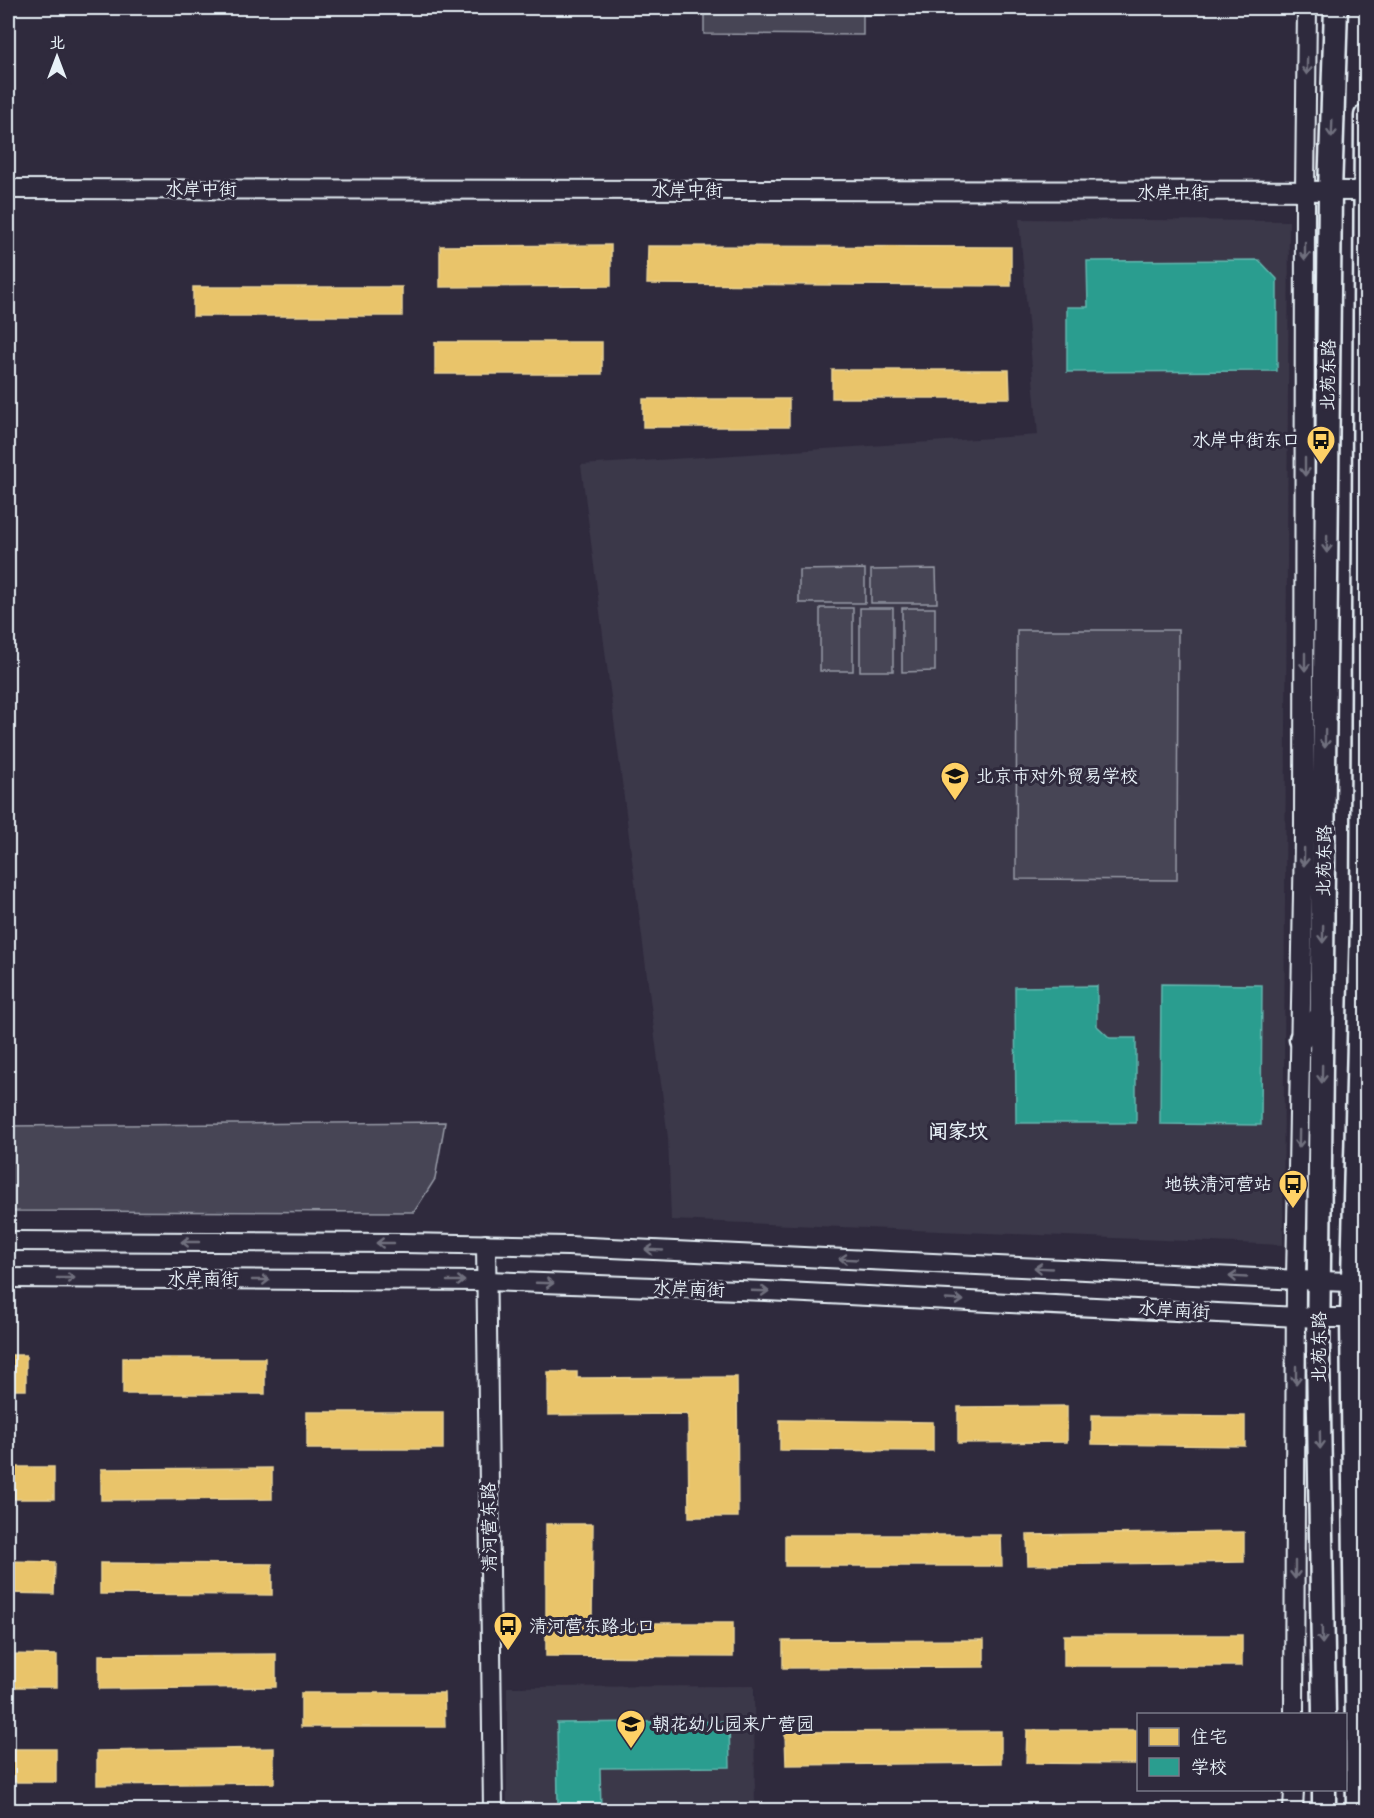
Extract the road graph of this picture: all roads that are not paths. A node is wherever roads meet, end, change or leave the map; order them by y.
1 (1307, 8) edge
2 (1336, 8) edge
3 (1366, 116) edge
4 (8, 189) edge
5 (1366, 191) edge
6 (1305, 192) junction
7 (1330, 192) junction
8 (1365, 522) edge
9 (1322, 1015) junction
10 (1301, 1039) junction
11 (8, 1241) edge
12 (486, 1244) junction
13 (8, 1278) edge
14 (1296, 1280) junction
15 (486, 1281) junction
16 (1320, 1281) junction
17 (1359, 1286) edge
18 (1359, 1314) edge
19 (1296, 1316) junction
20 (1319, 1318) junction
21 (1361, 1538) edge
22 (1294, 1713) edge
23 (1324, 1713) edge
24 (1293, 1791) edge
25 (1324, 1791) edge
26 (493, 1810) edge
27 (1293, 1810) edge
28 (1324, 1810) edge
29 (1358, 1810) edge

1 -> 6 street
2 -> 7 main road, 北苑东路
3 - 5 main road, 北苑东路
4 - 6 street, 水岸中街
5 - 7 street, 水岸中街
5 - 8 main road, 北苑东路
6 - 7 street, 水岸中街
6 -> 10 street
7 -> 9 main road, 北苑东路
8 - 17 main road, 北苑东路
9 - 10 main road
9 -> 16 main road, 北苑东路
10 -> 14 street
12 -> 11 street, 水岸南街
14 -> 12 street, 水岸南街
12 - 15 street, 清河营东路
13 -> 15 street, 水岸南街
14 - 16 street, 水岸南街
14 - 19 street
15 -> 19 street, 水岸南街
15 - 26 street, 清河营东路
16 - 17 street, 水岸南街
16 - 20 main road, 北苑东路
17 - 18 main road, 北苑东路
18 - 20 street, 水岸南街
18 - 21 main road, 北苑东路
19 - 20 street, 水岸南街
19 -> 22 street
20 -> 23 main road, 北苑东路
21 - 29 main road, 北苑东路
24 - 27 street
25 - 28 main road

